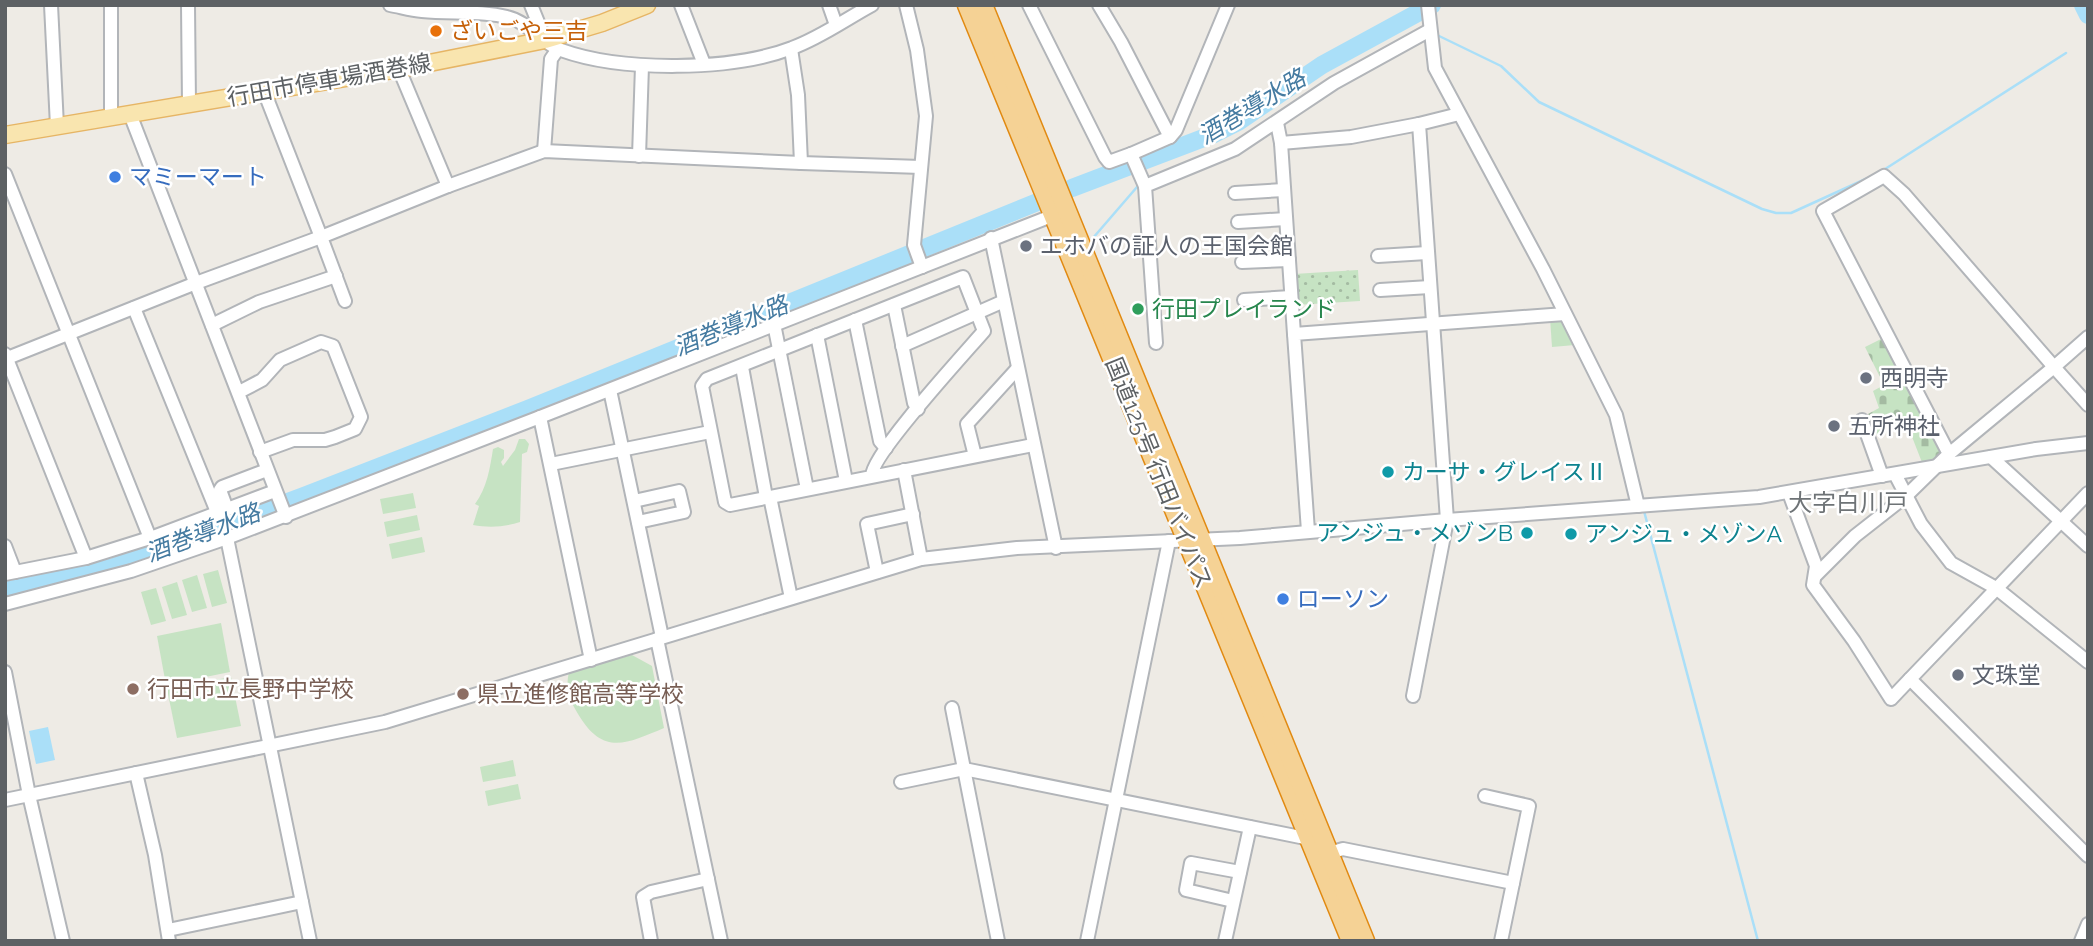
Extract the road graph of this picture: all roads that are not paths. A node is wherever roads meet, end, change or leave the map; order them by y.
1 (51, 5) edge
2 (111, 5) edge
3 (188, 5) edge
4 (390, 5) edge
5 (531, 5) edge
6 (647, 5) edge
7 (681, 5) edge
8 (829, 5) edge
9 (872, 5) edge
10 (906, 5) edge
11 (967, 5) edge
12 (984, 5) edge
13 (1029, 5) edge
14 (1099, 5) edge
15 (1228, 5) edge
16 (1428, 10) edge
17 (836, 24) junction
18 (1430, 30) junction
19 (552, 45) junction
20 (791, 49) junction
21 (704, 64) junction
22 (642, 66) junction
23 (399, 69) junction
24 (264, 91) junction
25 (189, 104) junction
26 (130, 114) junction
27 (1459, 114) junction
28 (111, 117) junction
29 (1277, 123) junction
30 (1419, 124) junction
31 (57, 126) junction
32 (5, 135) edge
33 (1170, 137) junction
34 (1281, 143) junction
35 (544, 151) junction
36 (639, 156) junction
37 (1134, 161) junction
38 (801, 163) junction
39 (921, 167) junction
40 (5, 174) edge
41 (448, 186) junction
42 (1145, 186) junction
43 (1050, 187) junction
44 (1284, 190) junction
45 (1235, 193) dead end
46 (1057, 211) junction
47 (1286, 219) junction
48 (1238, 222) dead end
49 (321, 237) junction
50 (990, 238) junction
51 (1427, 253) junction
52 (1378, 256) dead end
53 (1289, 260) junction
54 (1242, 262) dead end
55 (923, 264) junction
56 (336, 275) junction
57 (196, 283) junction
58 (1430, 287) junction
59 (936, 288) junction
60 (1380, 290) dead end
61 (1291, 297) junction
62 (1244, 300) dead end
63 (345, 301) dead end
64 (1004, 301) junction
65 (894, 305) junction
66 (134, 308) junction
67 (978, 312) junction
68 (1565, 314) junction
69 (855, 320) junction
70 (774, 324) junction
71 (1434, 324) junction
72 (212, 325) junction
73 (69, 334) junction
74 (1294, 334) junction
75 (817, 335) junction
76 (2088, 337) edge
77 (1156, 343) dead end
78 (902, 346) junction
79 (779, 351) junction
80 (6, 357) edge
81 (742, 367) junction
82 (2054, 368) junction
83 (1017, 369) junction
84 (243, 390) dead end
85 (610, 390) junction
86 (2088, 405) edge
87 (918, 409) junction
88 (540, 417) junction
89 (1862, 419) dead end
90 (710, 432) junction
91 (2088, 443) edge
92 (1033, 445) junction
93 (886, 448) junction
94 (623, 450) junction
95 (260, 452) junction
96 (1949, 454) junction
97 (975, 456) junction
98 (1991, 457) junction
99 (551, 464) junction
100 (1936, 467) junction
101 (267, 470) junction
102 (904, 470) junction
103 (1888, 475) junction
104 (872, 476) junction
105 (846, 481) junction
106 (807, 489) junction
107 (1789, 493) junction
108 (2088, 493) edge
109 (1906, 496) junction
110 (768, 497) junction
111 (634, 501) junction
112 (280, 503) junction
113 (1644, 506) junction
114 (222, 511) junction
115 (913, 513) junction
116 (1447, 520) junction
117 (2060, 520) junction
118 (638, 522) junction
119 (1308, 531) junction
120 (150, 538) junction
121 (227, 538) junction
122 (1186, 540) junction
123 (5, 546) edge
124 (2088, 546) edge
125 (1056, 548) junction
126 (86, 558) junction
127 (921, 559) junction
128 (877, 572) junction
129 (10, 573) edge
130 (1815, 576) junction
131 (1996, 588) junction
132 (791, 598) junction
133 (5, 604) edge
134 (660, 638) junction
135 (591, 660) junction
136 (2088, 662) edge
137 (5, 672) edge
138 (1910, 679) junction
139 (1413, 696) dead end
140 (952, 708) dead end
141 (9, 713) edge
142 (270, 746) junction
143 (964, 769) junction
144 (136, 773) junction
145 (901, 782) dead end
146 (29, 795) junction
147 (1485, 796) dead end
148 (5, 800) edge
149 (1116, 800) junction
150 (1250, 827) junction
151 (1310, 839) junction
152 (1329, 853) junction
153 (2088, 856) edge
154 (1240, 872) junction
155 (708, 879) junction
156 (1513, 883) junction
157 (302, 901) junction
158 (1234, 901) junction
159 (2088, 924) edge
160 (168, 935) edge
161 (63, 941) edge
162 (310, 941) edge
163 (651, 941) edge
164 (721, 941) edge
165 (998, 941) edge
166 (1087, 941) edge
167 (1225, 941) edge
168 (1351, 941) edge
169 (1365, 941) edge
170 (1501, 941) edge
171 (2081, 941) edge

1 - 31 street
2 - 28 street
3 - 25 street
4 - 19 street
5 - 19 street
6 - 19 main road, 行田市停車場酒巻線
7 - 21 street
8 - 17 street
9 - 17 street
10 - 39 street
11 - 43 highway, 国道125号 行田バイパス
12 - 43 highway, 国道125号 行田バイパス
13 - 37 street
14 - 33 street
15 - 33 street
16 - 18 street
17 - 20 street
18 - 27 street
18 - 29 street
19 - 22 street
19 - 23 main road, 行田市停車場酒巻線
19 - 35 street
20 - 21 street
20 - 38 street
21 - 22 street
22 - 36 street
23 - 24 main road, 行田市停車場酒巻線
23 - 41 street
24 - 25 main road, 行田市停車場酒巻線
24 - 49 street
25 - 26 main road, 行田市停車場酒巻線
26 - 28 main road, 行田市停車場酒巻線
26 - 57 street
27 - 30 street
27 - 68 street
28 - 31 main road, 行田市停車場酒巻線
29 - 34 street
29 - 42 street
30 - 34 street
30 - 51 street
31 - 32 main road, 行田市停車場酒巻線
33 - 37 street
34 - 44 street
35 - 36 street
35 - 41 street
36 - 38 street
37 - 42 street
38 - 39 street
39 - 55 street
40 - 73 street
41 - 49 street
42 - 77 street
43 - 46 highway, 国道125号 行田バイパス
44 - 45 street
44 - 47 street
46 - 50 street
46 - 122 highway, 国道125号 行田バイパス
47 - 48 street
47 - 53 street
49 - 56 street
49 - 57 street
50 - 55 street
50 - 64 street
51 - 52 street
51 - 58 street
53 - 54 street
53 - 61 street
55 - 59 street
55 - 70 street
56 - 63 street
56 - 72 street
57 - 66 street
57 - 72 street
58 - 60 street
58 - 71 street
59 - 65 street
59 - 67 street
61 - 62 street
61 - 74 street
64 - 67 street
64 - 83 street
65 - 69 street
65 - 78 street
66 - 73 street
66 - 114 street
67 - 78 street
67 - 87 street
68 - 71 street
68 - 113 street
69 - 75 street
69 - 93 street
70 - 79 street
70 - 85 street
71 - 74 street
71 - 116 street
72 - 95 street
73 - 80 street
73 - 120 street
74 - 119 street
75 - 79 street
75 - 105 street
76 - 82 street
78 - 87 street
79 - 81 street
79 - 106 street
80 - 126 street
81 - 90 street
81 - 110 street
82 - 86 street
82 - 96 street
82 - 96 street
83 - 92 street
83 - 97 street
84 - 95 street
85 - 88 street
85 - 94 street
87 - 93 street
88 - 99 street
88 - 112 street
89 - 103 street
90 - 94 street
90 - 110 street
91 - 98 street
92 - 97 street
92 - 125 street
93 - 104 street
94 - 99 street
94 - 111 street
95 - 101 street
96 - 100 street
97 - 102 street
98 - 100 street
98 - 117 street
99 - 135 street
100 - 103 street
100 - 109 street
101 - 112 street
101 - 114 street
102 - 104 street
102 - 115 street
103 - 107 street
103 - 109 street
104 - 105 street
105 - 106 street
106 - 110 street
107 - 113 street
107 - 130 street
108 - 117 street
109 - 130 street
109 - 131 street
110 - 132 street
111 - 118 street
111 - 118 street
112 - 114 street
112 - 121 street
113 - 116 street
114 - 120 street
115 - 127 street
115 - 128 street
116 - 119 street
116 - 139 street
117 - 124 street
117 - 131 street
118 - 134 street
119 - 122 street
120 - 126 street
121 - 133 street
121 - 142 street
122 - 125 street
122 - 149 street
122 - 151 highway, 国道125号 行田バイパス
122 - 152 highway, 国道125号 行田バイパス
123 - 129 street
125 - 127 street
126 - 129 street
127 - 128 street
128 - 132 street
130 - 138 street
131 - 136 street
131 - 138 street
132 - 134 street
134 - 135 street
134 - 155 street
135 - 142 street
137 - 141 street
138 - 153 street
140 - 143 street
141 - 146 street
142 - 144 street
142 - 157 street
143 - 145 street
143 - 149 street
143 - 165 street
144 - 146 street
144 - 160 street
146 - 148 street
146 - 161 street
147 - 156 street
149 - 150 street
149 - 166 street
150 - 151 street
150 - 154 street
151 - 168 highway, 国道125号 行田バイパス
152 - 156 street
152 - 169 highway, 国道125号 行田バイパス
154 - 158 street
154 - 158 street
155 - 163 street
155 - 164 street
156 - 170 street
157 - 160 street
157 - 162 street
158 - 167 street
159 - 171 street

